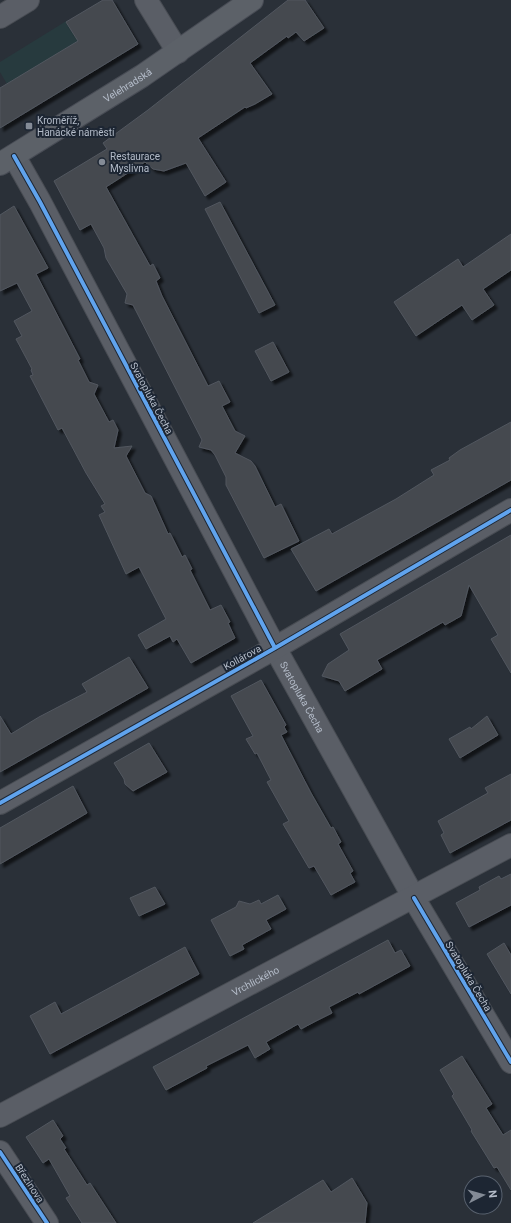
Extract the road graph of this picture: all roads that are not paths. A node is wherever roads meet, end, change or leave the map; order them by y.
1 (28, 0) edge
2 (146, 0) edge
3 (252, 0) edge
4 (0, 17) edge
5 (178, 52) junction
6 (7, 160) edge
7 (511, 510) edge
8 (275, 648) junction
9 (0, 803) edge
10 (511, 845) edge
11 (414, 898) junction
12 (511, 1062) edge
13 (0, 1116) edge
14 (0, 1152) edge
15 (47, 1223) edge

1 - 4 street
2 - 5 street
3 - 5 main road, Velehradská
5 - 6 main road, Velehradská
6 - 8 street, Svatopluka Čecha
7 - 8 street, Kollárova
8 - 9 street, Kollárova
8 - 11 street, Svatopluka Čecha
10 - 11 street, Vrchlického
11 - 12 street, Svatopluka Čecha
11 - 13 street, Vrchlického
14 - 15 street, Březinova

